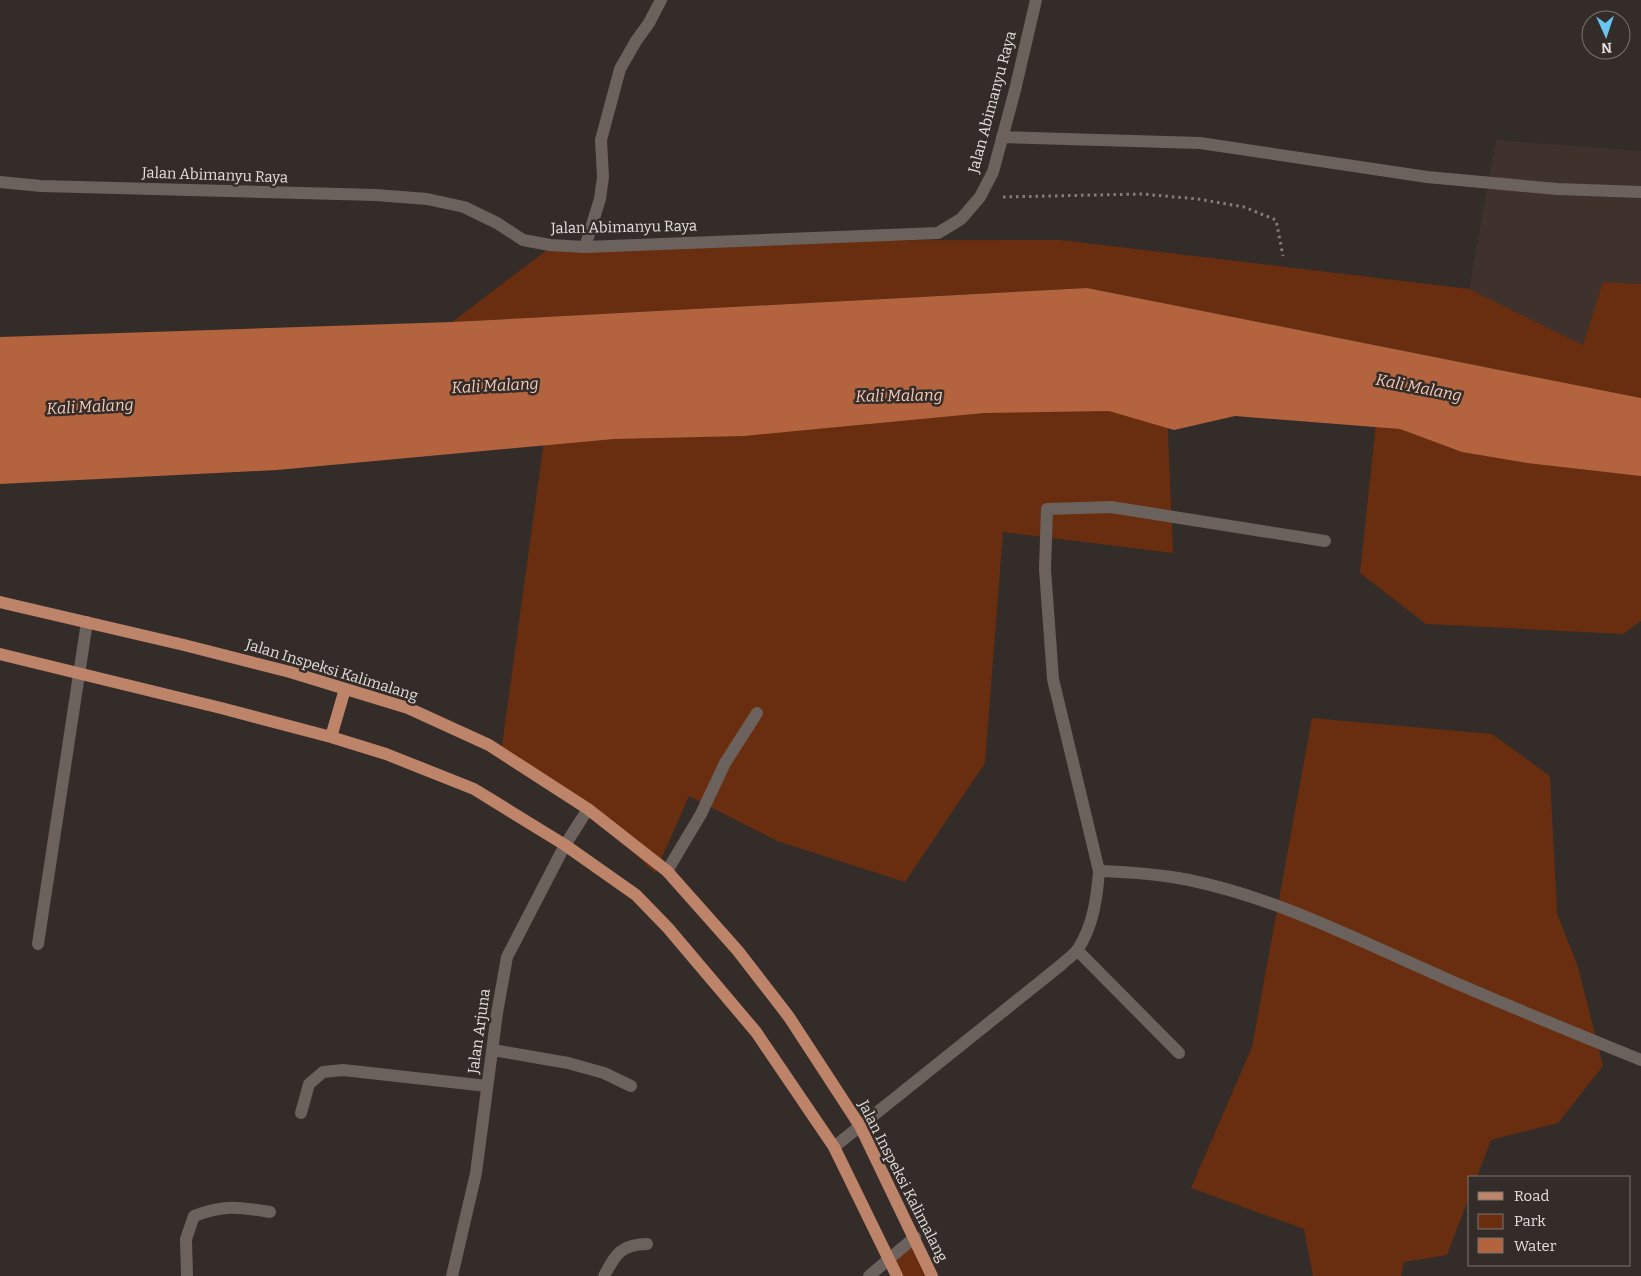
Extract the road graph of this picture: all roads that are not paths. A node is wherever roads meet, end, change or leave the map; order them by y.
1 (661, 0) edge
2 (1036, 0) edge
3 (1002, 137) junction
4 (0, 182) edge
5 (1641, 192) edge
6 (585, 247) junction
7 (1325, 541) dead end
8 (0, 602) edge
9 (87, 622) junction
10 (0, 654) edge
11 (79, 673) junction
12 (345, 689) junction
13 (756, 714) dead end
14 (331, 737) junction
15 (588, 809) junction
16 (566, 845) junction
17 (667, 871) junction
18 (1098, 871) junction
19 (38, 944) dead end
20 (1077, 950) junction
21 (493, 1050) junction
22 (1179, 1053) dead end
23 (1641, 1060) edge
24 (487, 1086) junction
25 (631, 1086) dead end
26 (301, 1113) dead end
27 (860, 1126) junction
28 (834, 1147) junction
29 (270, 1212) dead end
30 (915, 1238) junction
31 (647, 1244) dead end
32 (890, 1259) junction
33 (187, 1276) edge
34 (452, 1276) edge
35 (604, 1276) edge
36 (869, 1276) edge
37 (897, 1276) edge
38 (932, 1276) edge

1 - 6 street
2 - 3 street, Jalan Abimanyu Raya
3 - 5 street
3 - 6 street, Jalan Abimanyu Raya
4 - 6 street, Jalan Abimanyu Raya
7 - 18 street
8 - 9 main road, Jalan Inspeksi Kalimalang
9 - 11 street
9 - 12 main road, Jalan Inspeksi Kalimalang
10 - 11 main road
11 - 14 main road
11 - 19 street
12 - 14 main road
12 - 15 main road, Jalan Inspeksi Kalimalang
13 - 17 street
14 - 16 main road
15 - 16 street, Jalan Arjuna
15 - 17 main road, Jalan Inspeksi Kalimalang
16 - 21 street, Jalan Arjuna
16 - 28 main road
17 - 27 main road, Jalan Inspeksi Kalimalang
18 - 20 street
18 - 23 street
20 - 22 street
20 - 27 street
21 - 24 street, Jalan Arjuna
21 - 25 street
24 - 26 street
24 - 34 street, Jalan Arjuna
27 - 28 street
27 - 30 main road, Jalan Inspeksi Kalimalang
28 - 32 main road
29 - 33 street
30 - 32 street
30 - 38 main road, Jalan Inspeksi Kalimalang
31 - 35 street
32 - 36 street
32 - 37 main road

